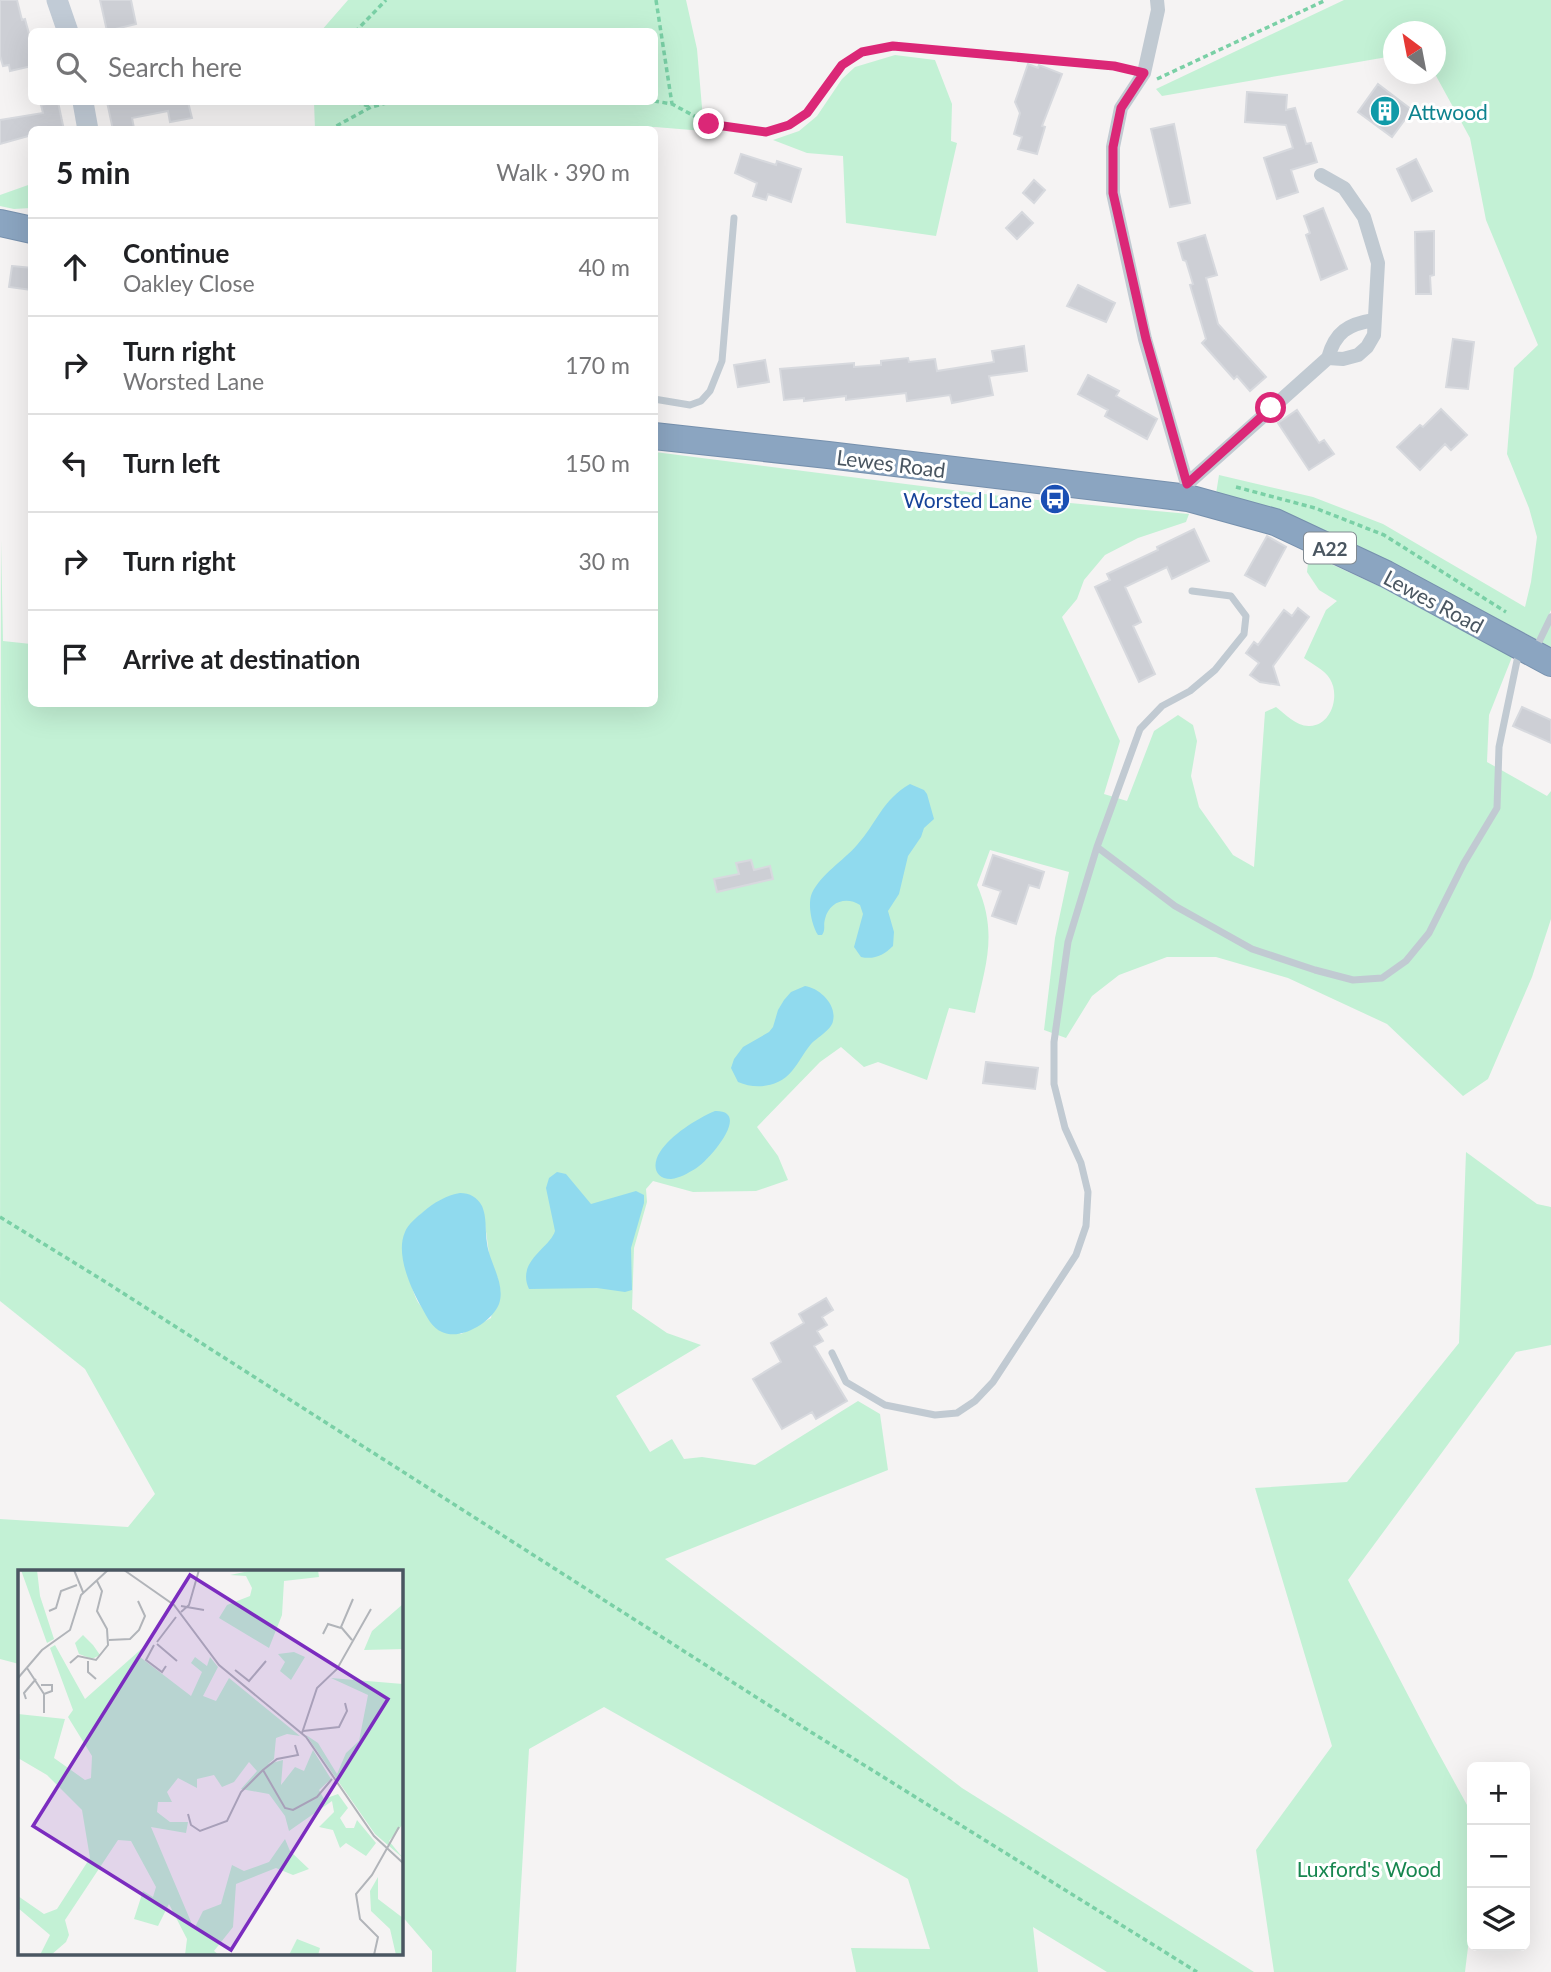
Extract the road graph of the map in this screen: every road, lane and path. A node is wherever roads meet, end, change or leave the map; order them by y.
1 (57, 0) edge
2 (386, 0) edge
3 (656, 0) edge
4 (1157, 0) edge
5 (1326, 0) edge
6 (67, 28) edge
7 (359, 28) edge
8 (1144, 73) junction
9 (658, 102) edge
10 (672, 104) junction
11 (84, 105) edge
12 (365, 105) edge
13 (379, 105) edge
14 (371, 107) junction
15 (87, 126) edge
16 (336, 126) edge
17 (1321, 175) dead end
18 (734, 219) dead end
19 (0, 223) edge
20 (28, 229) edge
21 (1374, 320) junction
22 (1328, 358) junction
23 (658, 400) edge
24 (658, 436) edge
25 (1232, 486) dead end
26 (1188, 491) junction
27 (1192, 591) dead end
28 (1510, 616) dead end
29 (1551, 617) edge
30 (1535, 655) edge
31 (1097, 848) junction
32 (0, 1217) edge
33 (832, 1353) dead end
34 (1197, 1972) edge

1 - 6 street
2 - 7 path
3 - 10 path
4 - 8 street
5 - 8 path
8 - 10 path
8 - 26 street
9 - 10 path
11 - 15 street
12 - 14 path
13 - 14 path
14 - 16 path
17 - 21 street
18 - 23 lane
19 - 20 highway
21 - 22 street
21 - 22 street
22 - 26 street
24 - 26 highway, Lewes Road / A22
25 - 28 path
26 - 30 highway, Lewes Road / A22
27 - 31 lane
29 - 30 lane
30 - 31 lane
31 - 33 lane
32 - 34 path

